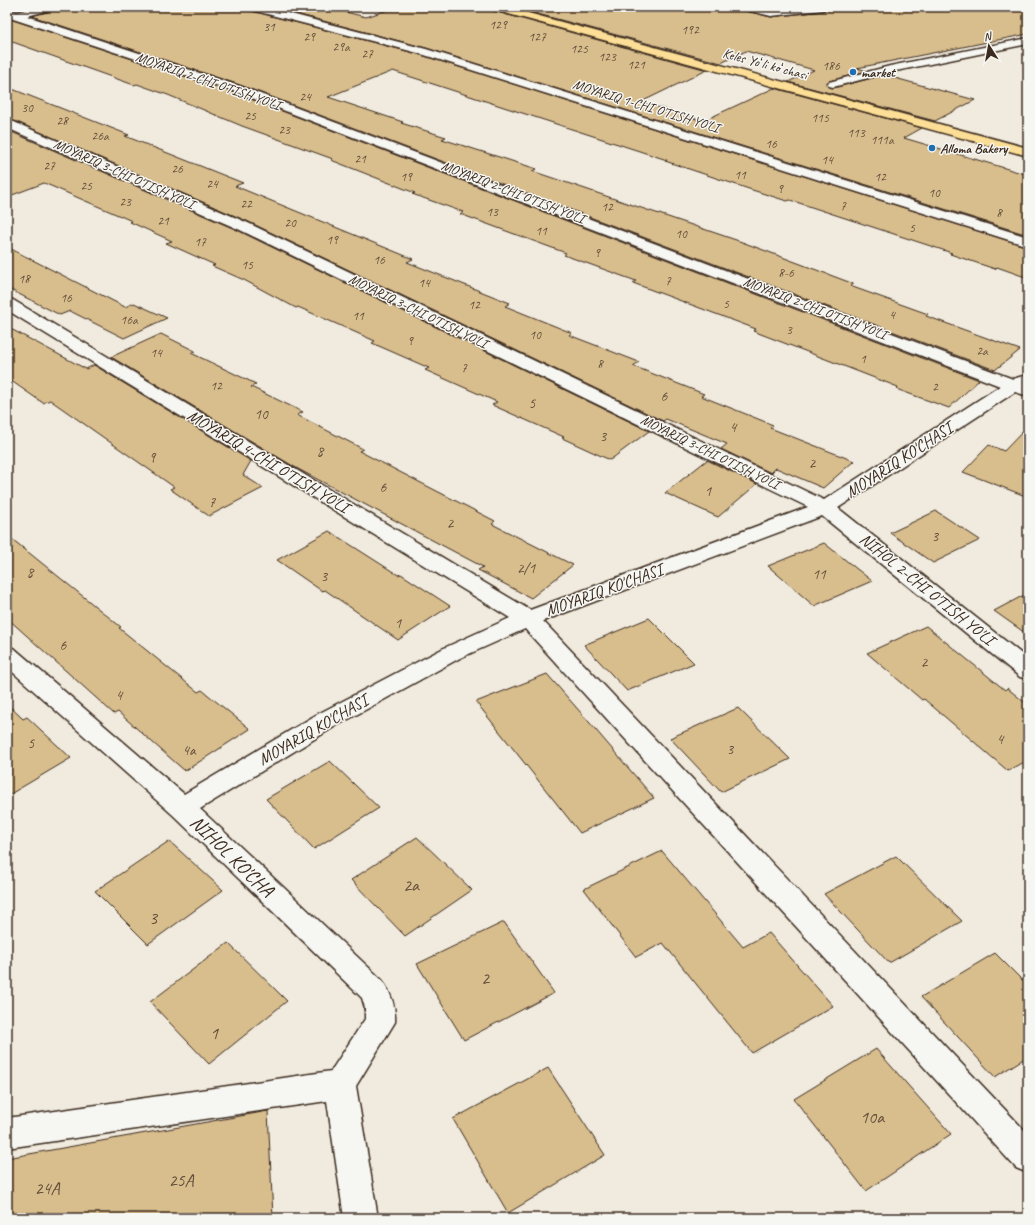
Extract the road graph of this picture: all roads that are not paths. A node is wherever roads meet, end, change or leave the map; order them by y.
1 (50, 7) edge
2 (252, 7) edge
3 (495, 7) edge
4 (522, 7) edge
5 (746, 7) edge
6 (823, 7) edge
7 (10, 15) edge
8 (622, 31) dead end
9 (614, 39) junction
10 (1028, 41) edge
11 (829, 83) junction
12 (858, 90) dead end
13 (852, 103) junction
14 (7, 123) edge
15 (992, 130) dead end
16 (957, 132) junction
17 (1028, 147) edge
18 (1028, 152) edge
19 (1028, 242) edge
20 (7, 304) edge
21 (1023, 385) edge
22 (825, 508) junction
23 (528, 619) junction
24 (7, 654) edge
25 (1028, 671) edge
26 (182, 808) junction
27 (340, 1084) junction
28 (7, 1133) edge
29 (1028, 1156) edge
30 (361, 1218) edge

1 - 7 street
2 - 19 street, MOYARIQ 1-CHI O'TISH YO'LI
3 - 9 main road, Keles Yoʻli koʻchasi
4 - 8 main road
5 - 6 street
7 - 21 street, MOYARIQ 2-CHI O'TISH YO'LI
9 - 11 main road
9 - 13 main road, Keles Yoʻli koʻchasi
10 - 11 street
11 - 12 main road
13 - 15 main road
13 - 16 main road, Keles Yoʻli koʻchasi
14 - 22 street, MOYARIQ 3-CHI O'TISH YO'LI
16 - 17 main road
16 - 18 main road, Keles Yoʻli koʻchasi
20 - 23 street, MOYARIQ 4-CHI O'TISH YO'LI
21 - 22 street, MOYARIQ KO'CHASI
22 - 23 street, MOYARIQ KO'CHASI
22 - 25 street, NIHOL 2-CHI O'TISH YO'LI
23 - 26 street, MOYARIQ KO'CHASI
23 - 29 street, MOYARIQ 4-CHI O'TISH YO'LI
24 - 26 street, NIHOL KO'CHA
26 - 27 street, NIHOL KO'CHA
27 - 28 street
27 - 30 street

